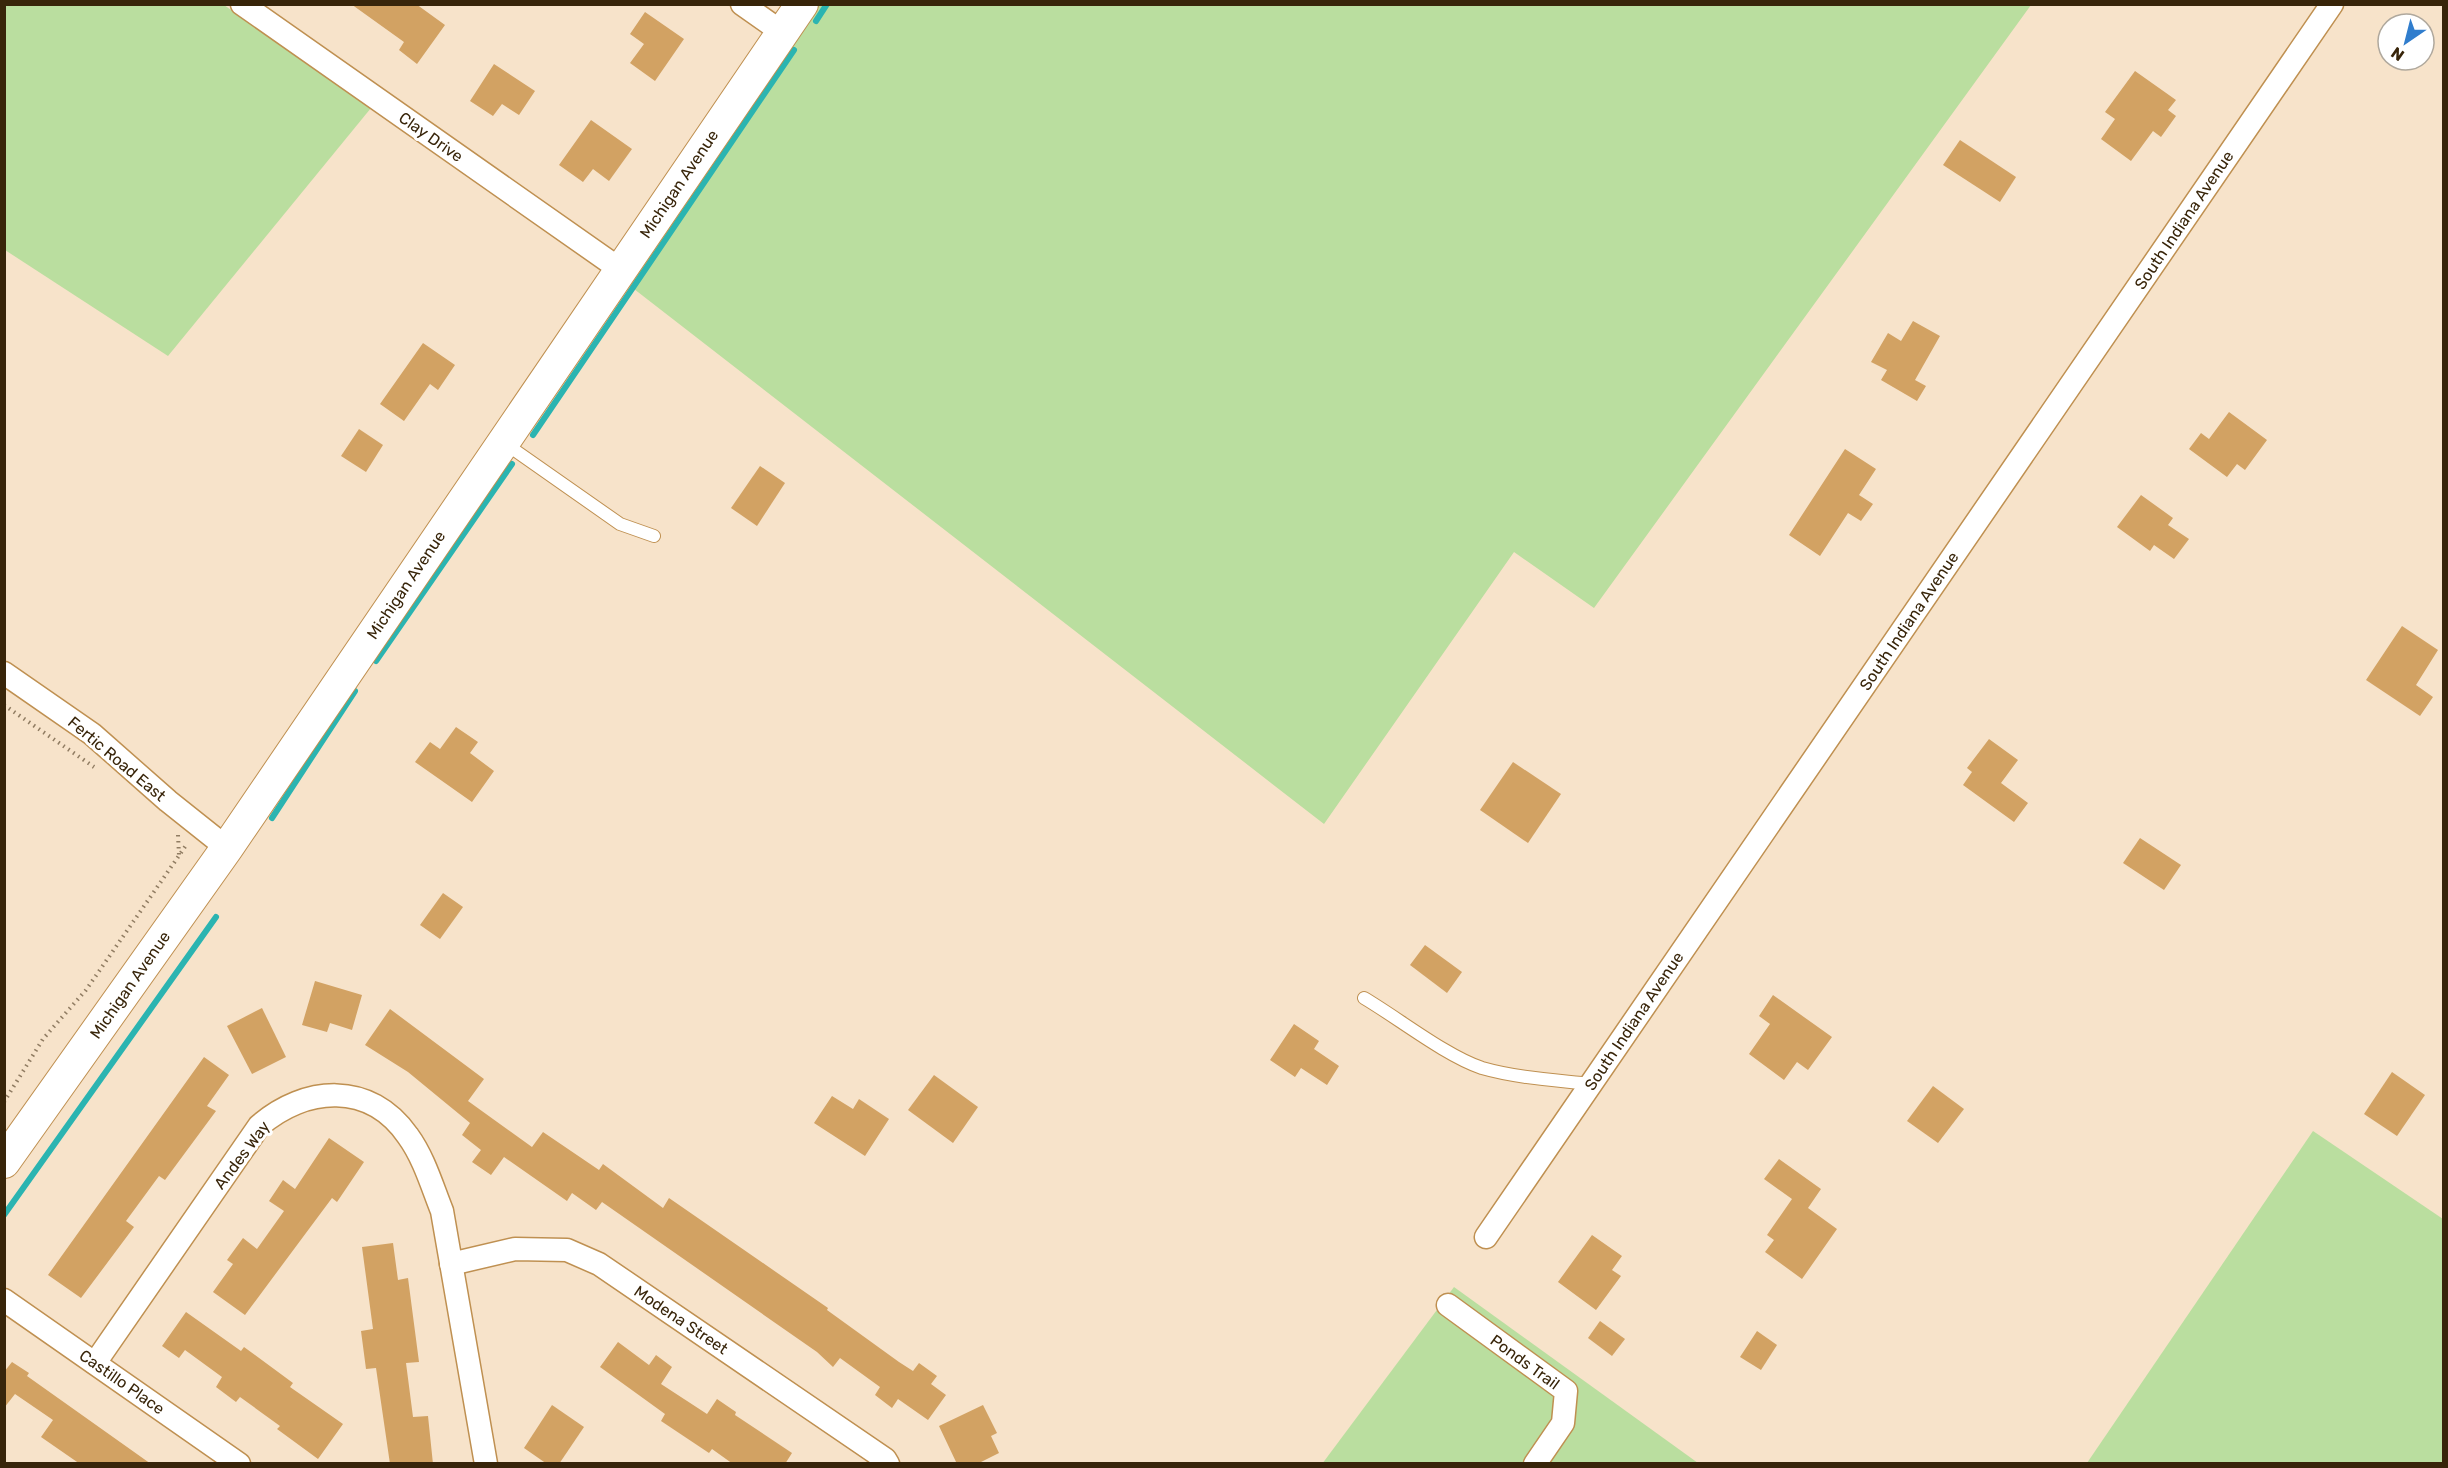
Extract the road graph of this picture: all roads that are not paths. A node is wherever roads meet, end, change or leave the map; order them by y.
1 (242, 4) edge
2 (742, 4) edge
3 (802, 4) edge
4 (2332, 4) edge
5 (783, 33) junction
6 (621, 270) junction
7 (503, 442) junction
8 (654, 536) dead end
9 (4, 673) edge
10 (227, 848) junction
11 (1364, 998) dead end
12 (1591, 1084) junction
13 (4, 1162) edge
14 (1486, 1237) dead end
15 (451, 1264) junction
16 (4, 1300) edge
17 (1448, 1305) dead end
18 (95, 1363) junction
19 (239, 1464) edge
20 (486, 1464) edge
21 (888, 1464) edge
22 (1535, 1464) edge

1 - 6 street, Clay Drive
2 - 5 street
3 - 5 street, Michigan Avenue
4 - 12 street, South Indiana Avenue
5 - 6 street, Michigan Avenue
6 - 7 street, Michigan Avenue
7 - 8 lane
7 - 10 street, Michigan Avenue
9 - 10 street, Fertic Road East
10 - 13 street, Michigan Avenue
11 - 12 lane
12 - 14 street, South Indiana Avenue
15 - 18 street, Andes Way
15 - 20 street, Andes Way
15 - 21 street, Modena Street
16 - 18 street, Castillo Place
17 - 22 street, Ponds Trail
18 - 19 street, Castillo Place

